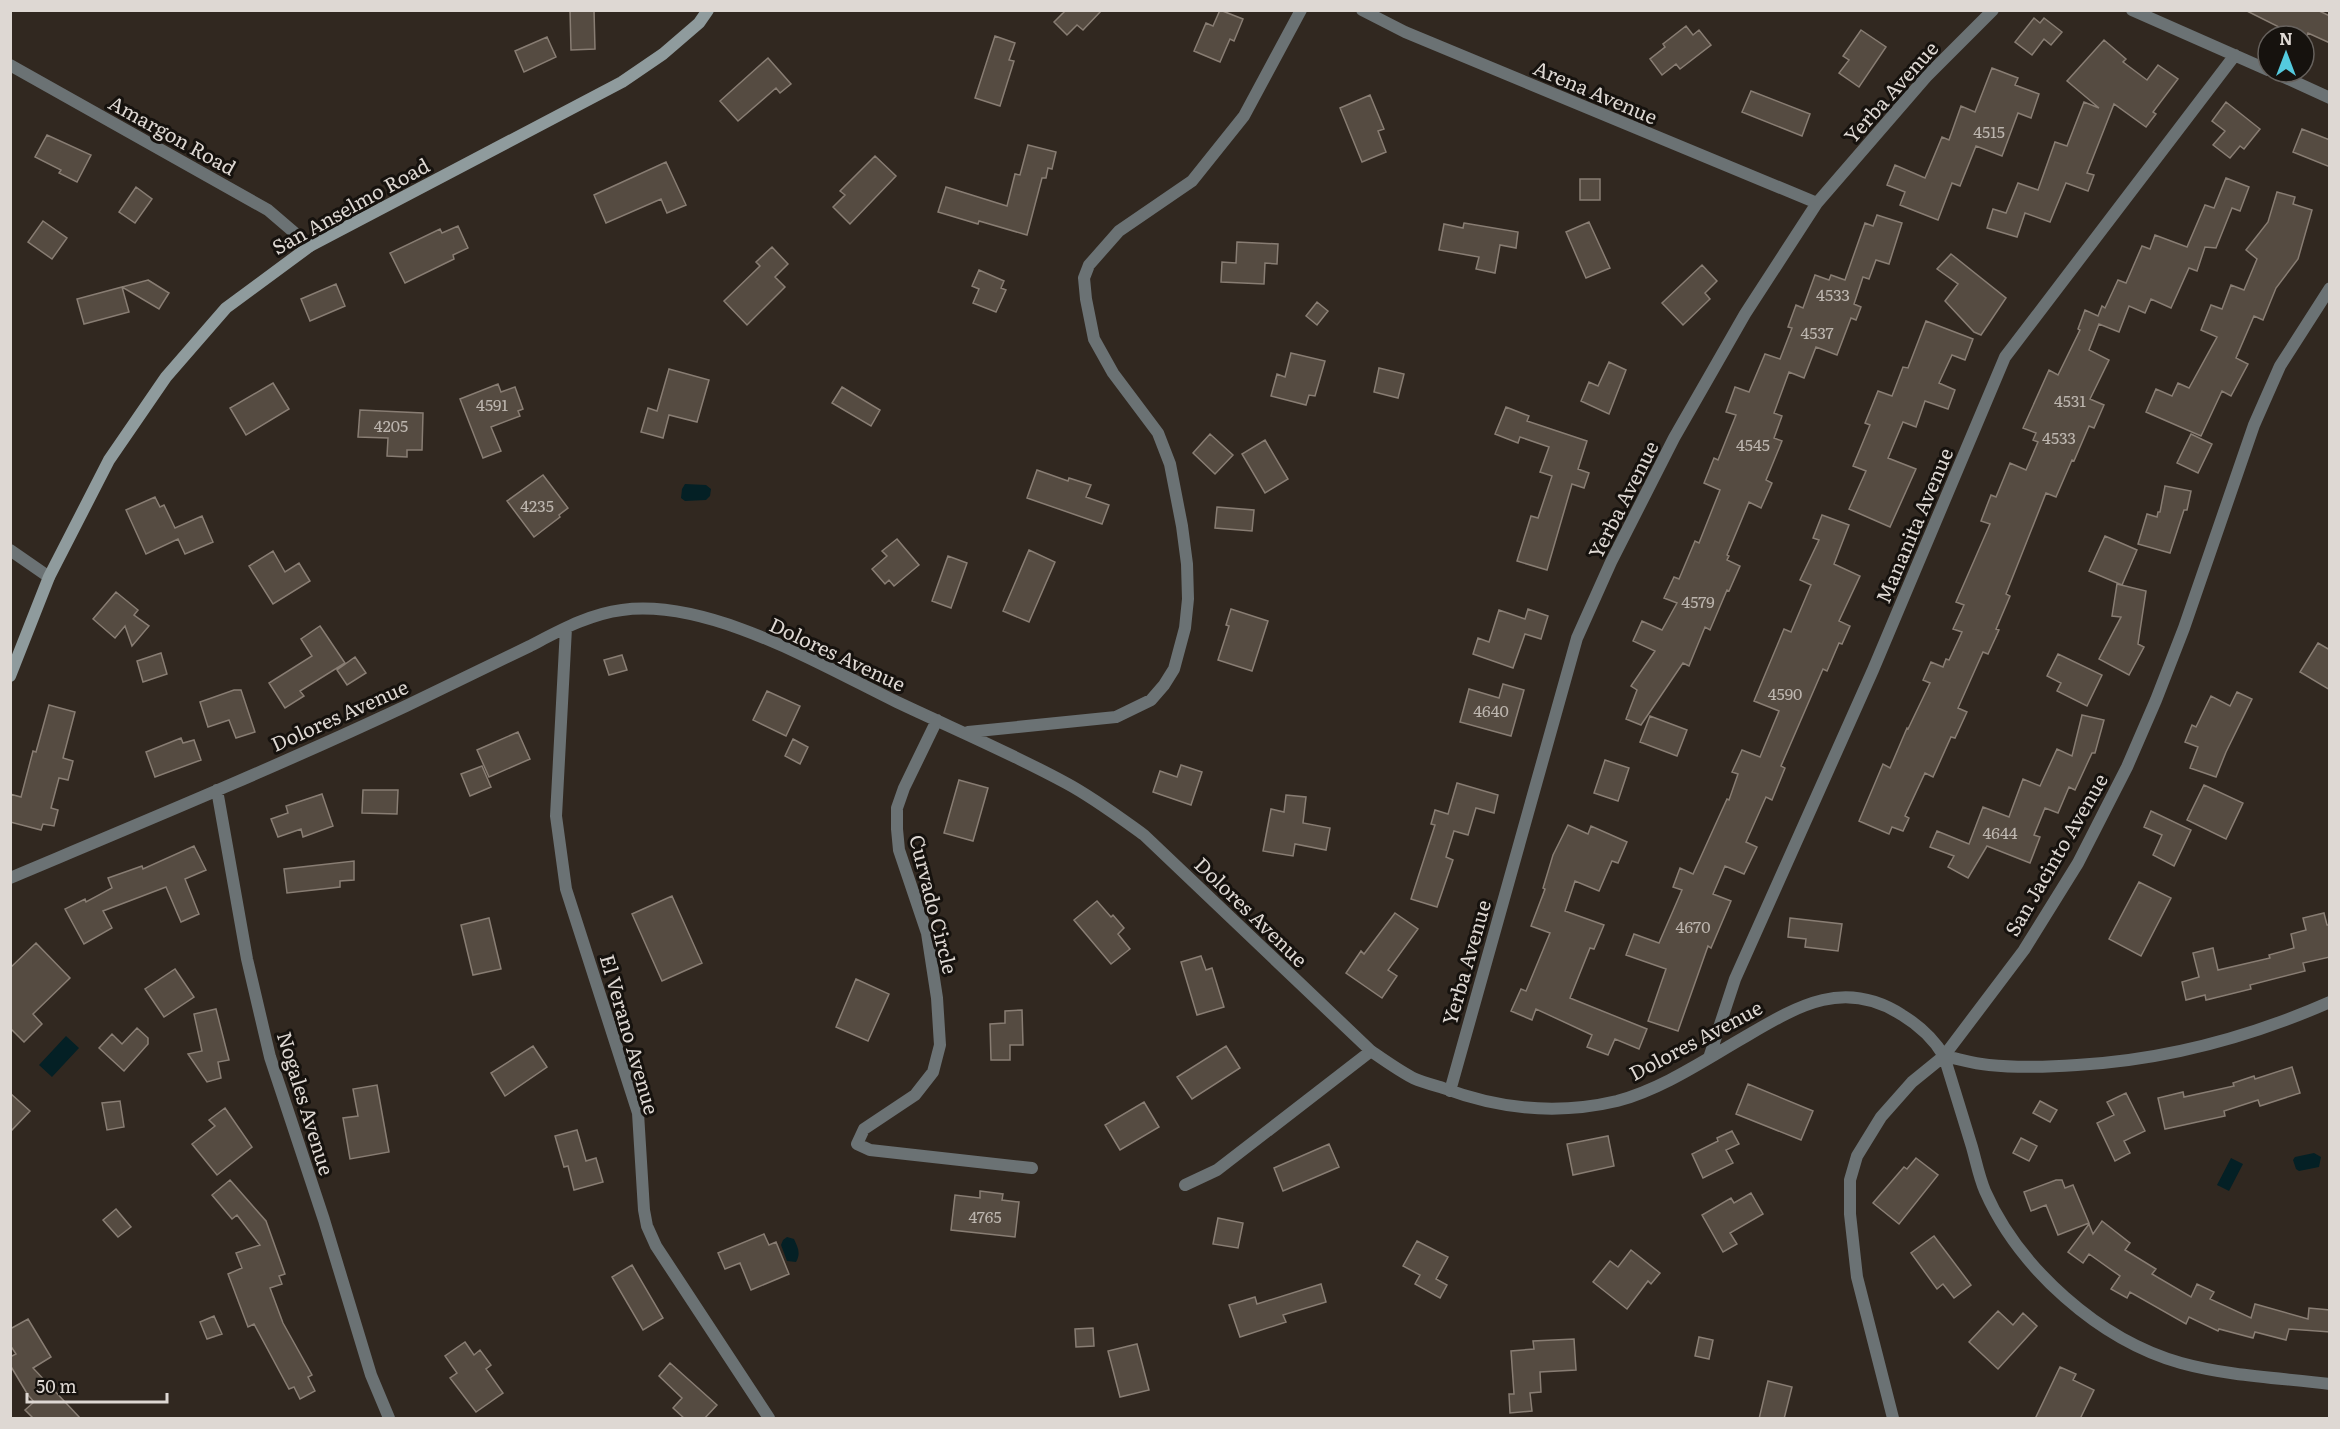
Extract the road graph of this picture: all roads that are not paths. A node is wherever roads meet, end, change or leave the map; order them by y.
1 (708, 10) edge
2 (1301, 10) edge
3 (1362, 10) edge
4 (1993, 10) edge
5 (2132, 10) edge
6 (2235, 55) junction
7 (10, 65) edge
8 (2256, 65) edge
9 (2299, 84) edge
10 (2330, 98) edge
11 (1817, 203) junction
12 (310, 246) junction
13 (2330, 288) edge
14 (10, 550) edge
15 (49, 577) junction
16 (566, 628) junction
17 (10, 676) edge
18 (937, 720) junction
19 (967, 733) junction
20 (217, 790) junction
21 (10, 878) edge
22 (2330, 1002) edge
23 (1371, 1051) junction
24 (1944, 1056) junction
25 (1709, 1058) junction
26 (1450, 1091) junction
27 (1032, 1168) dead end
28 (1185, 1185) dead end
29 (2330, 1384) edge
30 (389, 1419) edge
31 (769, 1419) edge
32 (1893, 1419) edge

1 - 12 street, San Anselmo Road
2 - 19 street
3 - 11 street, Arena Avenue
4 - 11 street, Yerba Avenue
5 - 6 street
6 - 8 street
6 - 25 street, Mananita Avenue
7 - 12 street, Amargon Road
9 - 10 street
11 - 26 street, Yerba Avenue
12 - 15 street, San Anselmo Road
13 - 24 street, San Jacinto Avenue
14 - 15 street
15 - 17 street, San Anselmo Road
16 - 18 street, Dolores Avenue
16 - 20 street, Dolores Avenue
16 - 31 street, El Verano Avenue
18 - 19 street, Dolores Avenue
18 - 27 street, Curvado Circle
19 - 23 street, Dolores Avenue
20 - 21 street, Dolores Avenue
20 - 30 street, Nogales Avenue
22 - 24 street
23 - 26 street, Dolores Avenue
23 - 28 street
24 - 25 street, Dolores Avenue
24 - 29 street, Dolores Avenue
24 - 32 street, San Jacinto Avenue
25 - 26 street, Dolores Avenue

